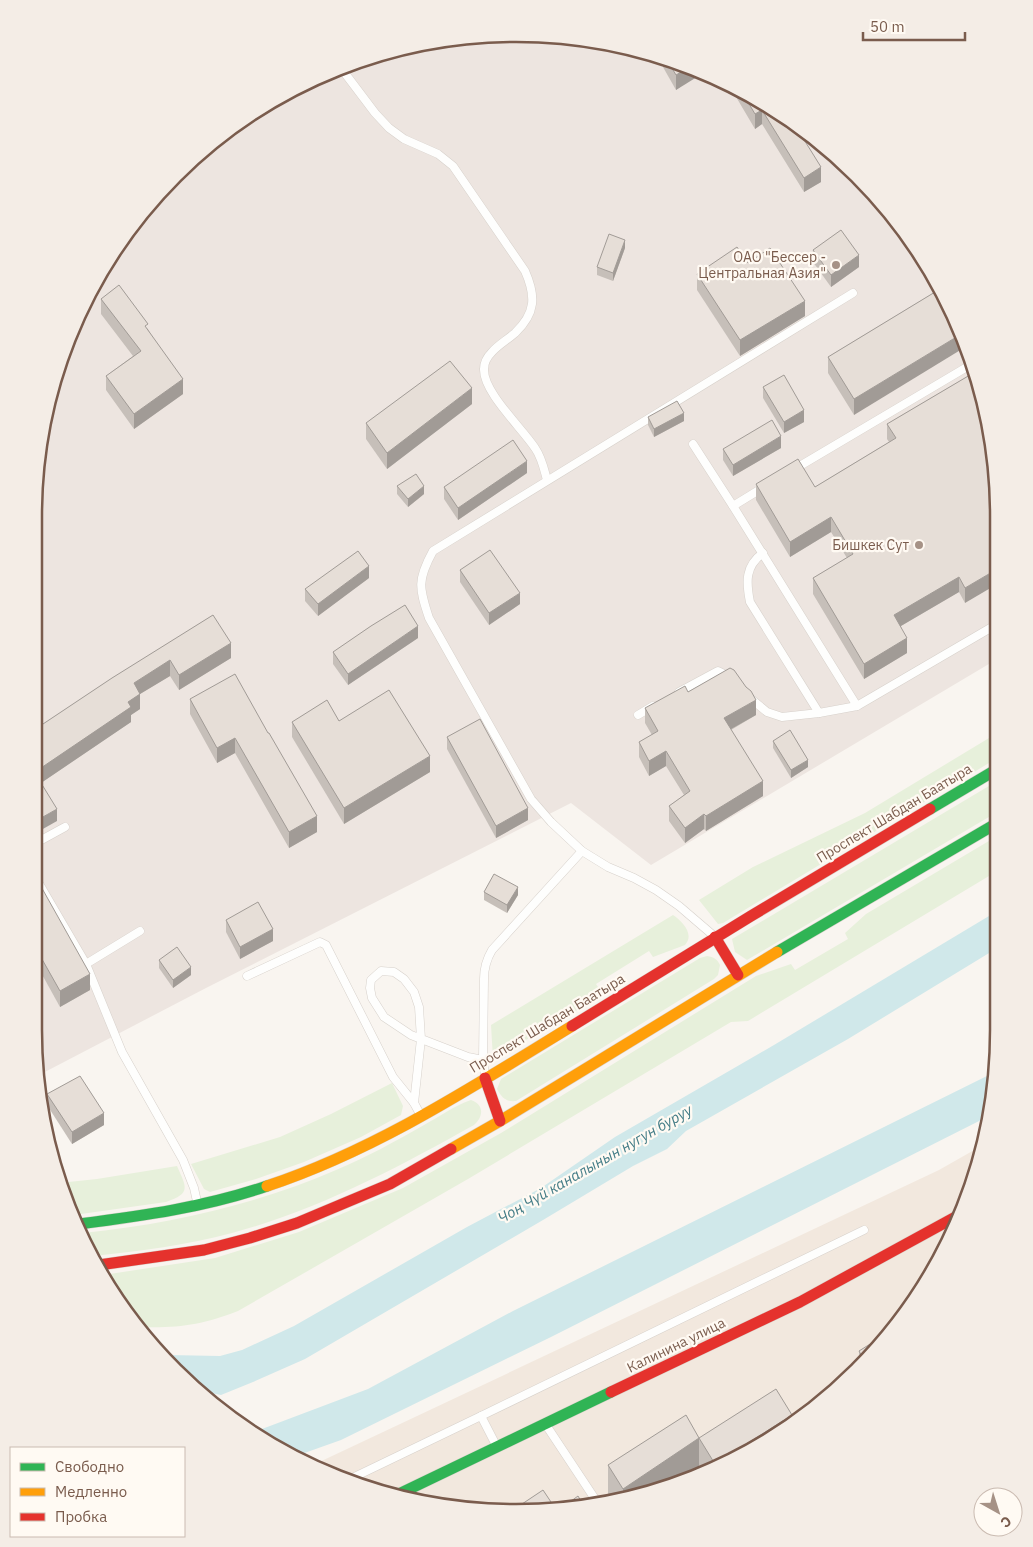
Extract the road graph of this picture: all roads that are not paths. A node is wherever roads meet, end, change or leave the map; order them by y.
1 (346, 75) edge
2 (853, 293) dead end
3 (966, 368) edge
4 (693, 444) dead end
5 (784, 475) edge
6 (547, 480) junction
7 (767, 485) edge
8 (733, 506) junction
9 (763, 553) junction
10 (990, 628) edge
11 (738, 682) edge
12 (746, 693) edge
13 (670, 697) edge
14 (662, 702) edge
15 (857, 706) junction
16 (819, 713) junction
17 (638, 715) dead end
18 (990, 773) edge
19 (65, 827) dead end
20 (990, 827) edge
21 (42, 840) edge
22 (582, 851) junction
23 (42, 889) edge
24 (140, 931) dead end
25 (715, 937) junction
26 (86, 964) junction
27 (247, 976) dead end
28 (738, 976) junction
29 (421, 1039) junction
30 (483, 1060) junction
31 (485, 1078) junction
32 (414, 1103) junction
33 (421, 1116) junction
34 (500, 1121) junction
35 (198, 1206) junction
36 (951, 1219) edge
37 (84, 1223) edge
38 (864, 1230) dead end
39 (104, 1264) edge
40 (480, 1416) junction
41 (546, 1424) junction
42 (497, 1447) junction
43 (356, 1476) edge
44 (406, 1491) edge
45 (594, 1497) edge

1 - 6 lane
2 - 6 lane
3 - 5 lane
4 - 8 lane
6 - 22 lane
7 - 8 lane
8 - 9 lane
9 - 15 lane
9 - 16 lane
10 - 15 lane
11 - 13 lane
12 - 16 lane
14 - 17 lane
15 - 16 lane
18 - 25 main road, Проспект Шабдан Баатыра
19 - 21 lane
20 - 28 main road
22 - 25 lane
22 - 30 lane
23 - 26 lane
24 - 26 lane
25 - 28 main road
25 - 31 main road, Проспект Шабдан Баатыра
26 - 35 lane
27 - 32 lane
28 - 34 main road
29 - 29 lane
29 - 30 lane
29 - 32 lane
30 - 31 lane
31 - 33 main road, Проспект Шабдан Баатыра
31 - 34 main road
32 - 33 lane
33 - 35 main road, Проспект Шабдан Баатыра
34 - 39 main road
35 - 37 main road, Проспект Шабдан Баатыра
36 - 41 main road, Калинина улица
38 - 40 lane
40 - 42 lane
40 - 43 lane
41 - 42 main road, Калинина улица
41 - 45 lane
42 - 44 main road, Калинина улица

